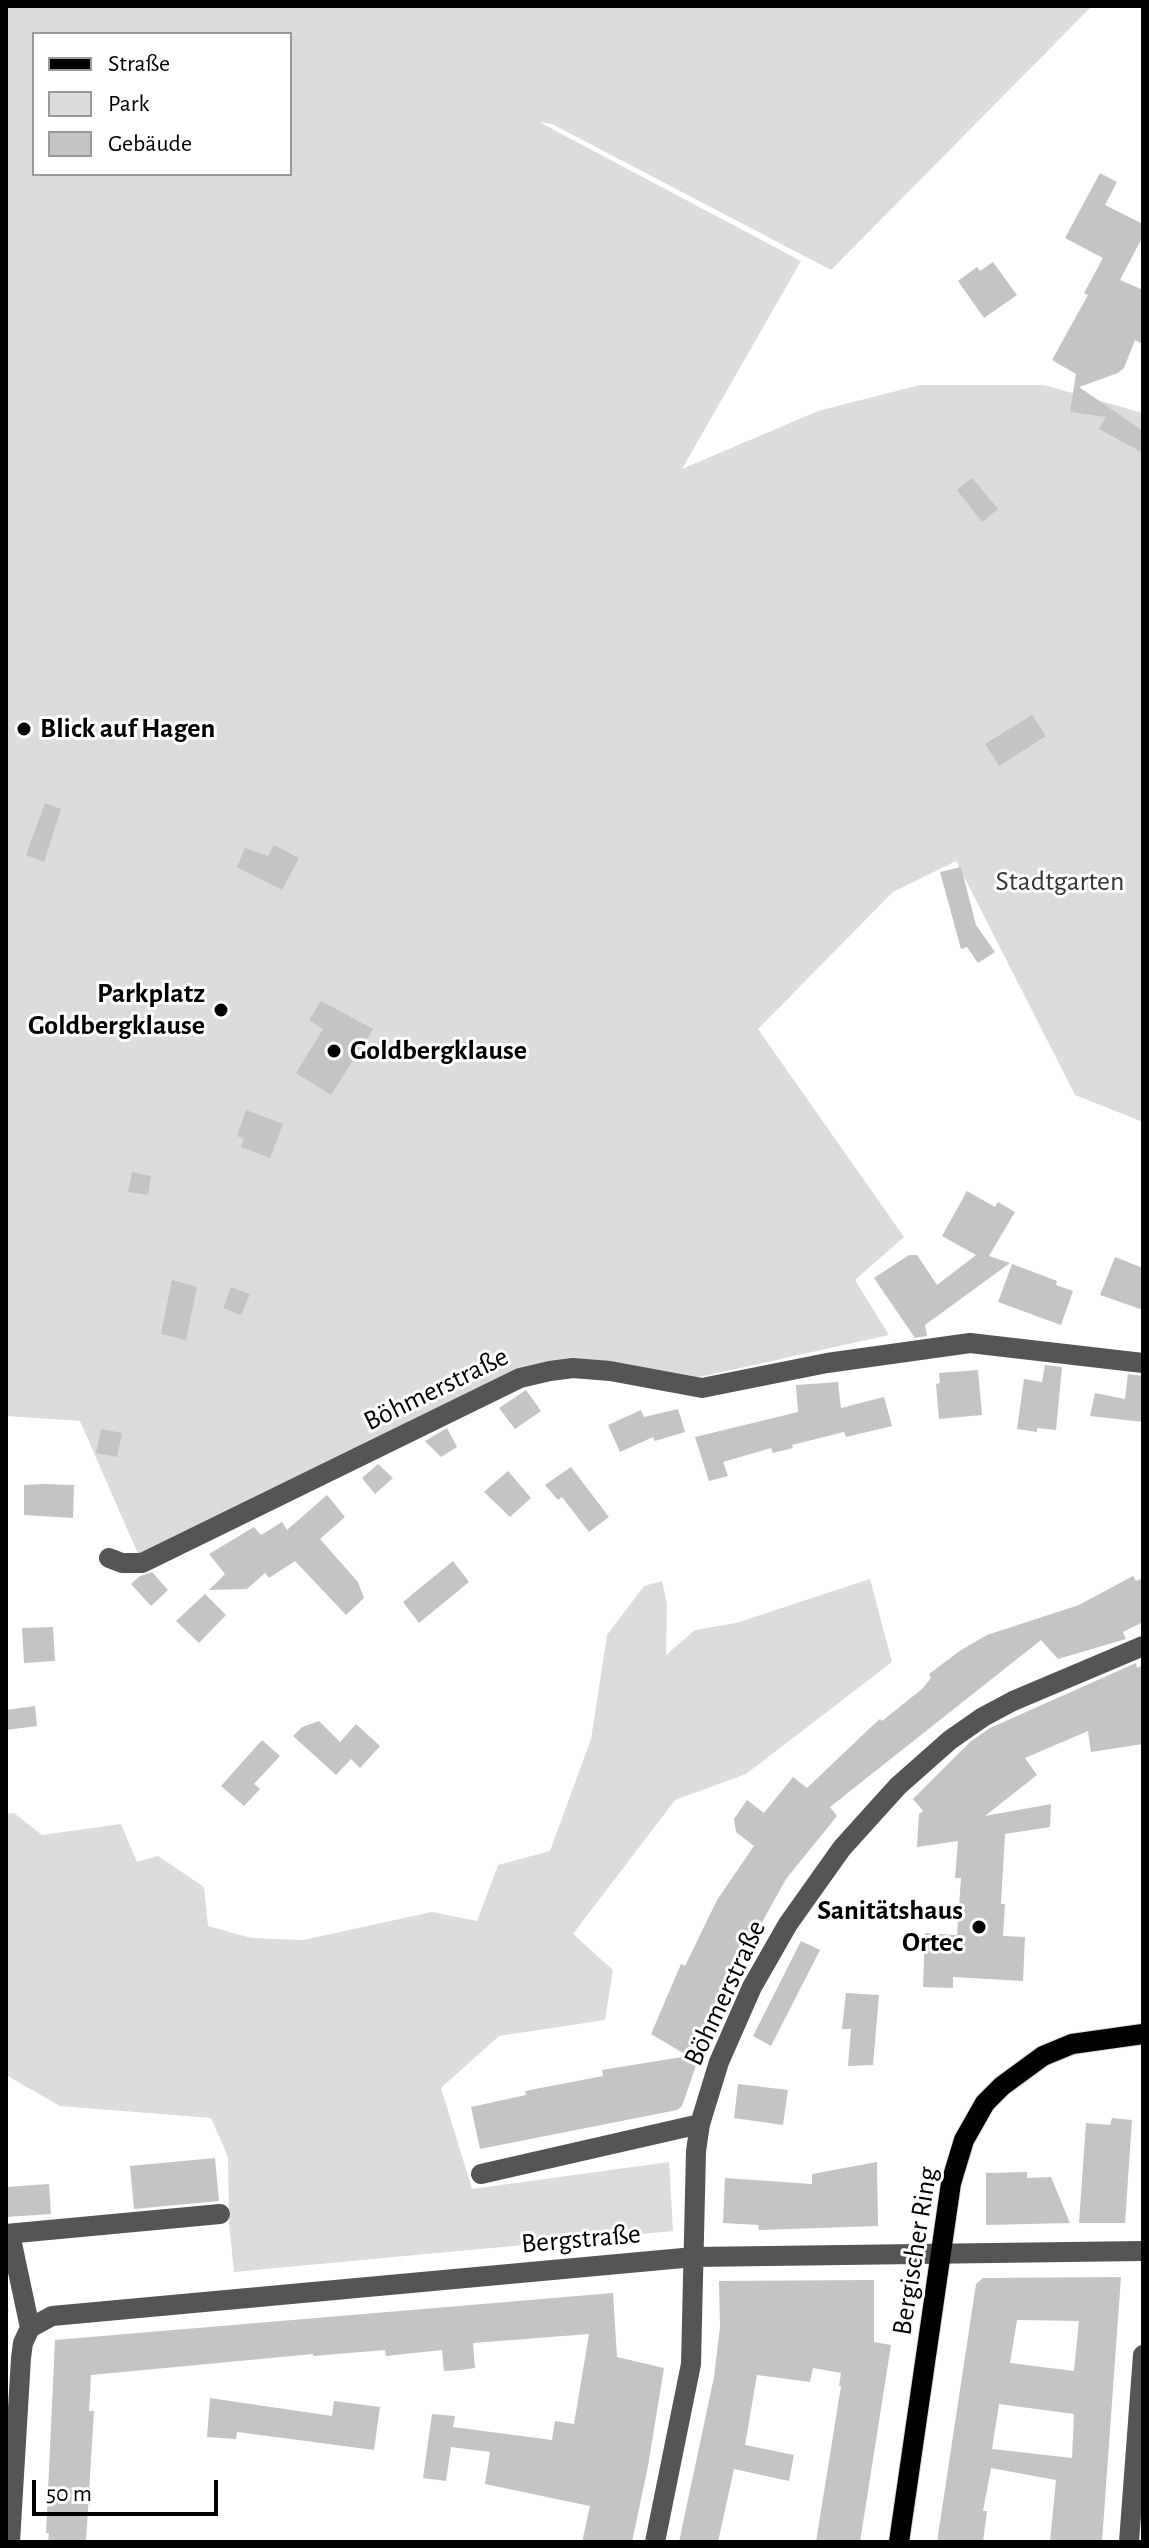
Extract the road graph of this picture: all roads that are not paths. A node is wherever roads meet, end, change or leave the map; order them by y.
1 (1143, 1363) edge
2 (109, 1558) dead end
3 (1143, 1646) edge
4 (1143, 2034) edge
5 (700, 2124) junction
6 (481, 2174) dead end
7 (220, 2214) dead end
8 (8, 2234) edge
9 (1143, 2251) edge
10 (940, 2255) junction
11 (694, 2257) junction
12 (30, 2328) junction
13 (1143, 2355) edge
14 (10, 2542) edge
15 (655, 2542) edge
16 (899, 2542) edge
17 (1129, 2542) edge

1 - 2 street, Böhmerstraße
3 - 5 street, Böhmerstraße
4 - 10 main road, Bergischer Ring
5 - 6 street
5 - 11 street, Böhmerstraße
7 - 8 street
8 - 12 street
9 - 10 street, Bergstraße
10 - 11 street, Bergstraße
10 - 16 main road, Bergischer Ring
11 - 12 street, Bergstraße
11 - 15 street, Böhmerstraße
12 - 14 street
13 - 17 street

